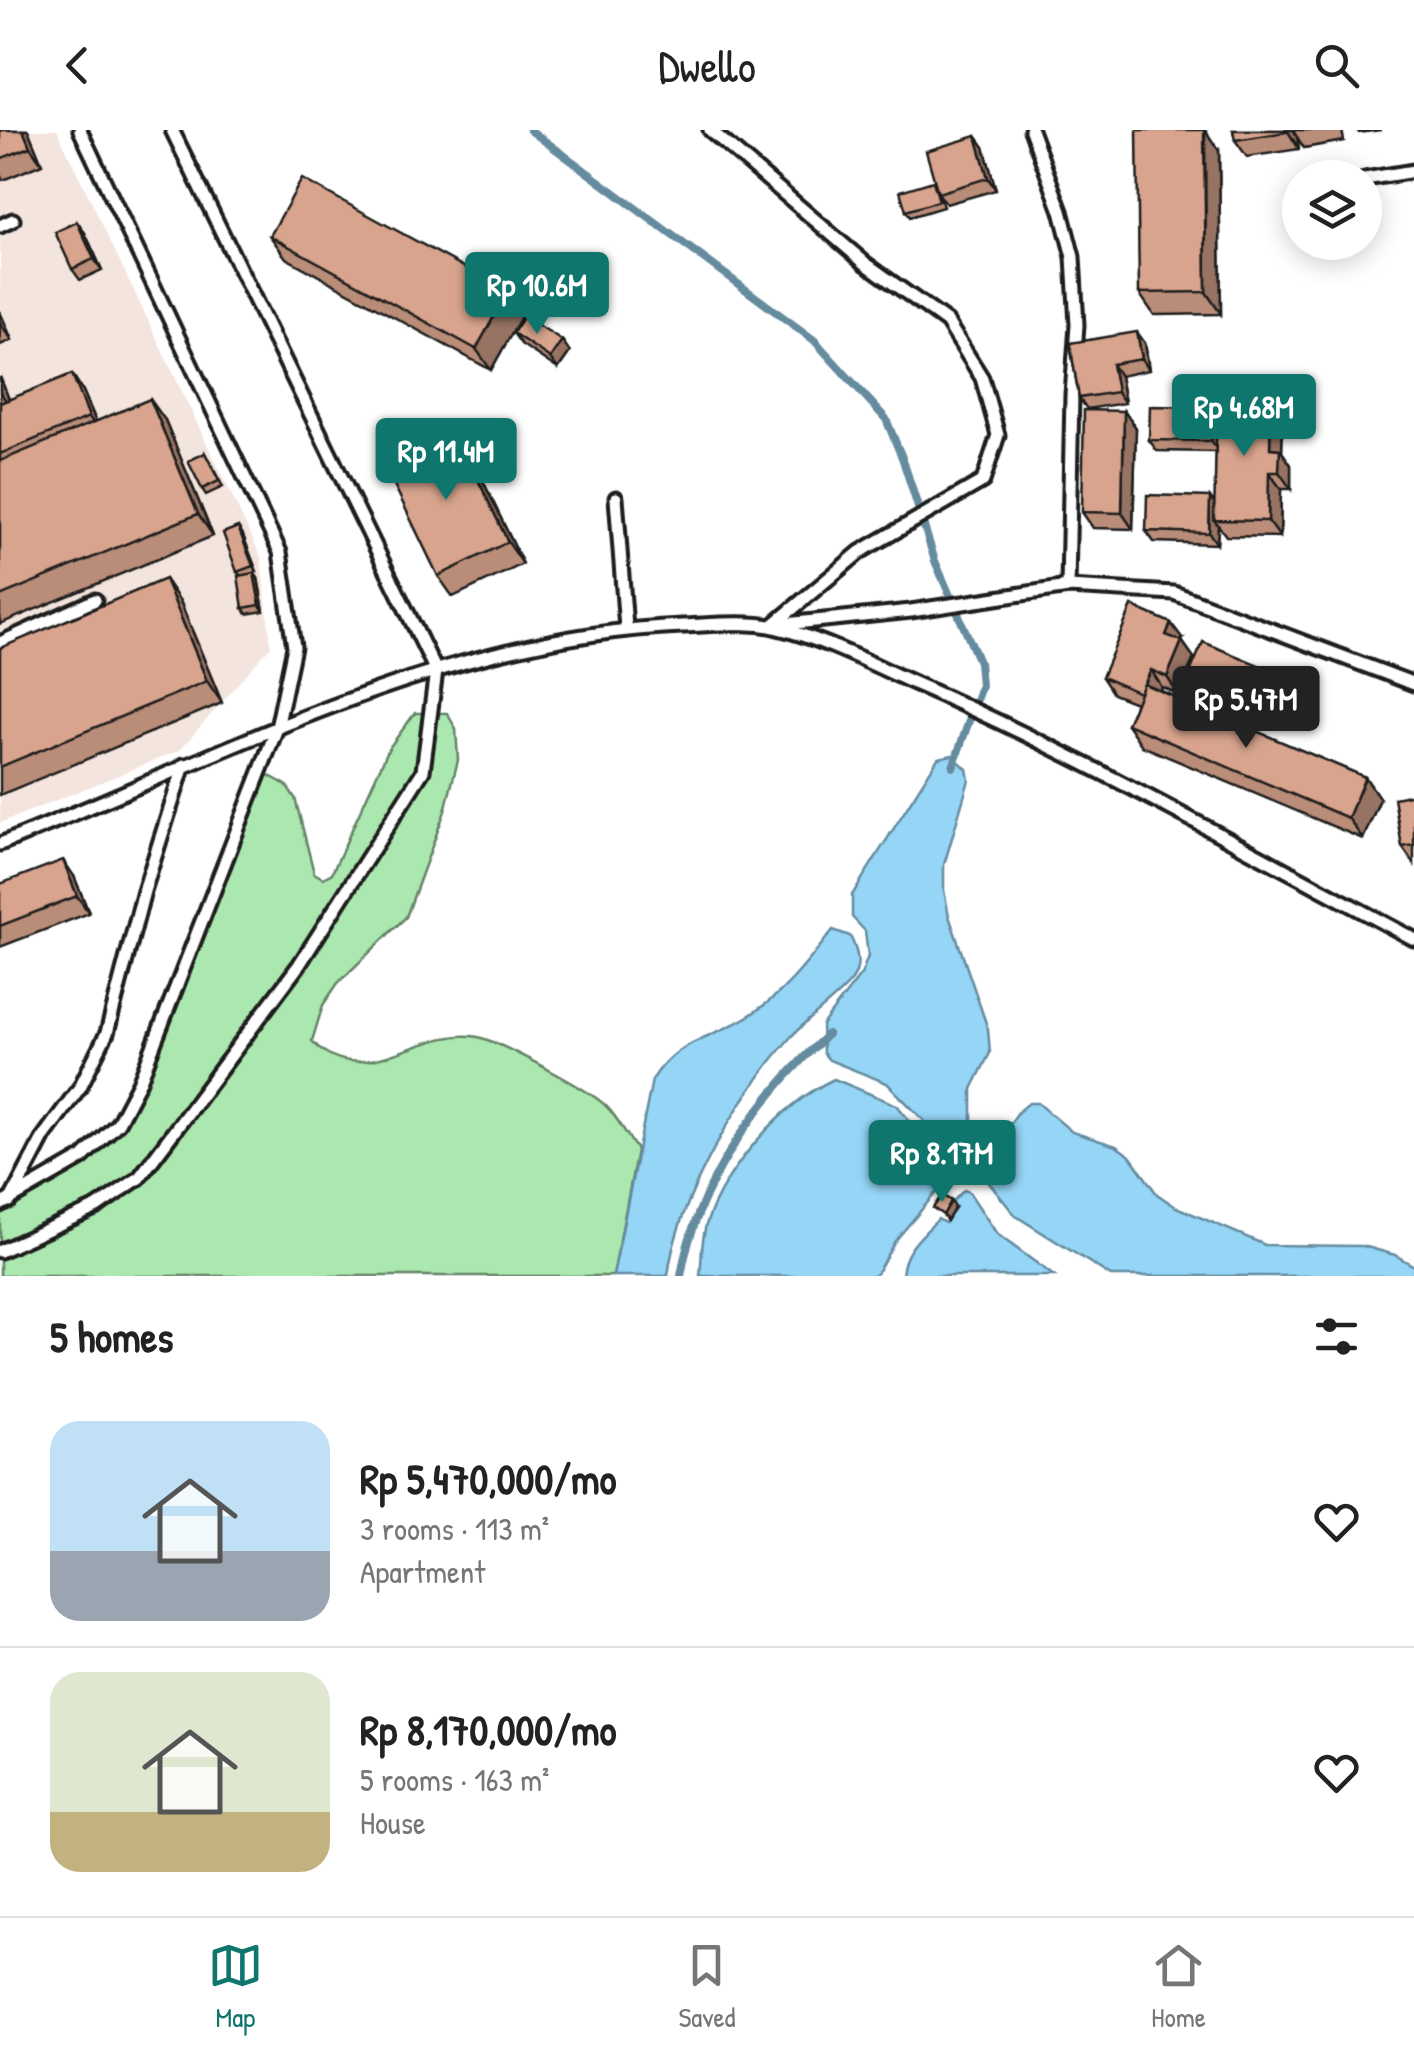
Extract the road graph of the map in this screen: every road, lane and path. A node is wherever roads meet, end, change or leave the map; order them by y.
1 (80, 130) edge
2 (172, 130) edge
3 (710, 130) edge
4 (1031, 130) edge
5 (1414, 171) edge
6 (1382, 176) edge
7 (616, 498) dead end
8 (1068, 586) junction
9 (95, 600) dead end
10 (772, 626) junction
11 (626, 628) junction
12 (0, 644) edge
13 (436, 671) junction
14 (1414, 684) edge
15 (277, 728) junction
16 (184, 765) junction
17 (0, 844) edge
18 (1414, 939) edge
19 (5, 1204) edge
20 (0, 1251) edge

1 - 15 lane
2 - 13 lane
3 - 10 lane
4 - 8 lane
5 - 6 lane
7 - 11 lane
8 - 10 lane
8 - 14 lane
9 - 12 lane
10 - 11 lane
10 - 18 lane
11 - 13 lane
13 - 15 lane
13 - 20 lane
15 - 16 lane
15 - 19 lane
16 - 17 lane
16 - 19 lane

